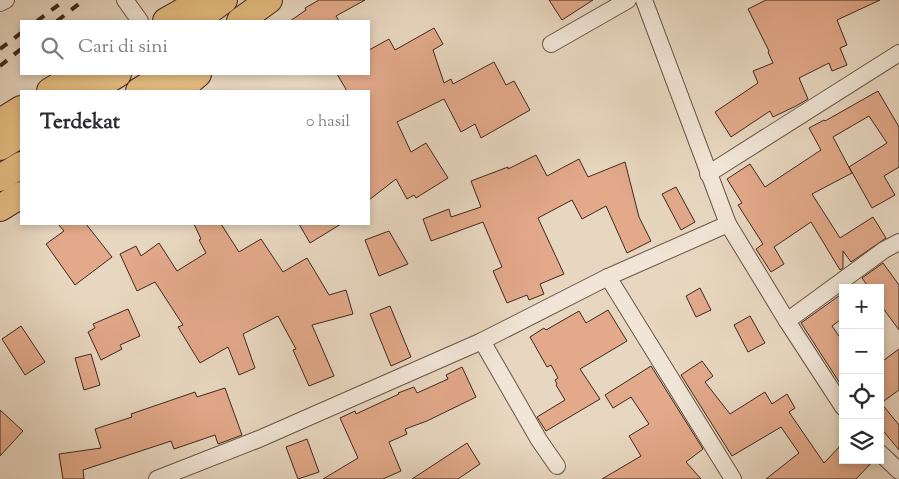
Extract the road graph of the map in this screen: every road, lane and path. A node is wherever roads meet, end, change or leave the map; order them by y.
1 (6, 0) edge
2 (125, 0) edge
3 (202, 0) edge
4 (224, 0) edge
5 (269, 0) edge
6 (628, 0) edge
7 (644, 0) edge
8 (0, 3) edge
9 (139, 20) edge
10 (168, 20) edge
11 (196, 20) edge
12 (241, 20) edge
13 (250, 20) edge
14 (551, 44) dead end
15 (899, 53) edge
16 (77, 75) edge
17 (193, 75) edge
18 (170, 80) edge
19 (52, 90) edge
20 (142, 90) edge
21 (20, 110) edge
22 (0, 122) edge
23 (20, 135) edge
24 (0, 147) edge
25 (20, 166) edge
26 (708, 174) junction
27 (0, 178) edge
28 (20, 196) edge
29 (0, 208) edge
30 (728, 224) junction
31 (899, 242) edge
32 (608, 277) junction
33 (787, 322) junction
34 (482, 341) junction
35 (839, 401) edge
36 (884, 457) edge
37 (557, 466) dead end
38 (899, 471) edge
39 (157, 479) edge
40 (733, 479) edge

1 - 8 street
2 - 9 street
3 - 10 highway
4 - 11 highway
5 - 12 highway
5 - 13 highway
6 - 14 street
7 - 26 street
15 - 26 street
16 - 19 highway
17 - 18 highway
18 - 20 highway
21 - 22 highway
23 - 24 highway
25 - 27 highway
26 - 30 street
28 - 29 highway
30 - 32 street
30 - 33 street
31 - 33 street
32 - 34 street
32 - 40 street
33 - 35 street
34 - 37 street
34 - 39 street
36 - 38 street

